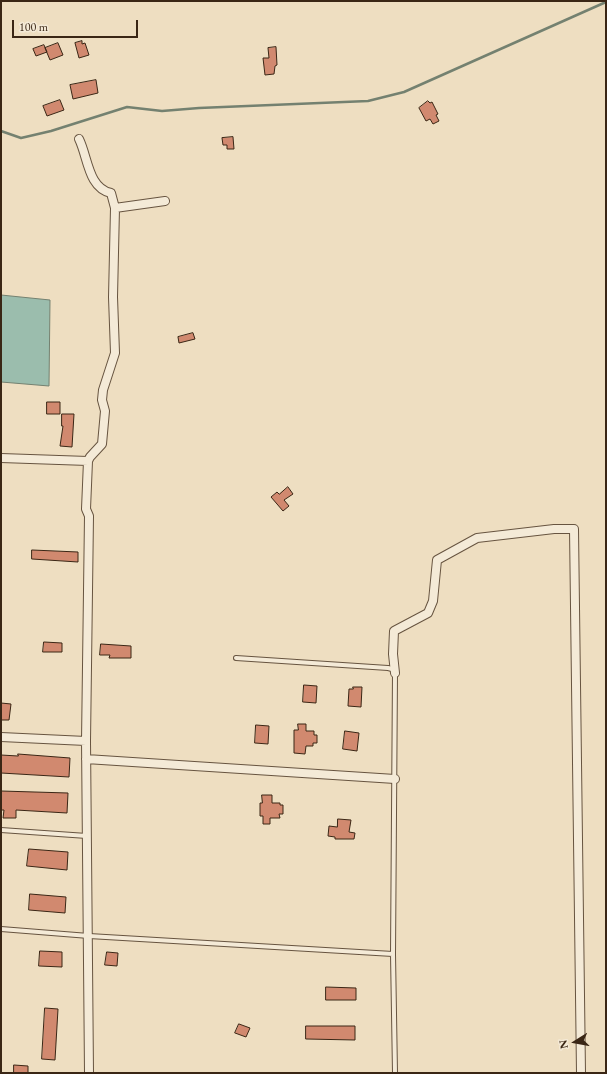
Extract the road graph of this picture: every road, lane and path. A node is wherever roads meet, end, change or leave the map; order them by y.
1 (79, 139) dead end
2 (162, 202) dead end
3 (115, 208) junction
4 (1, 458) edge
5 (88, 461) junction
6 (236, 658) dead end
7 (396, 673) junction
8 (1, 737) edge
9 (86, 741) junction
10 (86, 759) junction
11 (395, 779) junction
12 (1, 830) edge
13 (87, 836) junction
14 (1, 930) edge
15 (89, 936) junction
16 (393, 954) junction
17 (89, 1073) edge
18 (395, 1073) edge
19 (581, 1073) edge

1 - 3 street
2 - 3 street
3 - 5 street
4 - 5 street
5 - 9 street
6 - 7 lane
7 - 11 lane
7 - 19 street
8 - 9 street
9 - 10 street
10 - 11 street
10 - 13 street
11 - 16 lane
12 - 13 lane
13 - 15 street
14 - 15 lane
15 - 16 lane
15 - 17 street
16 - 18 lane

